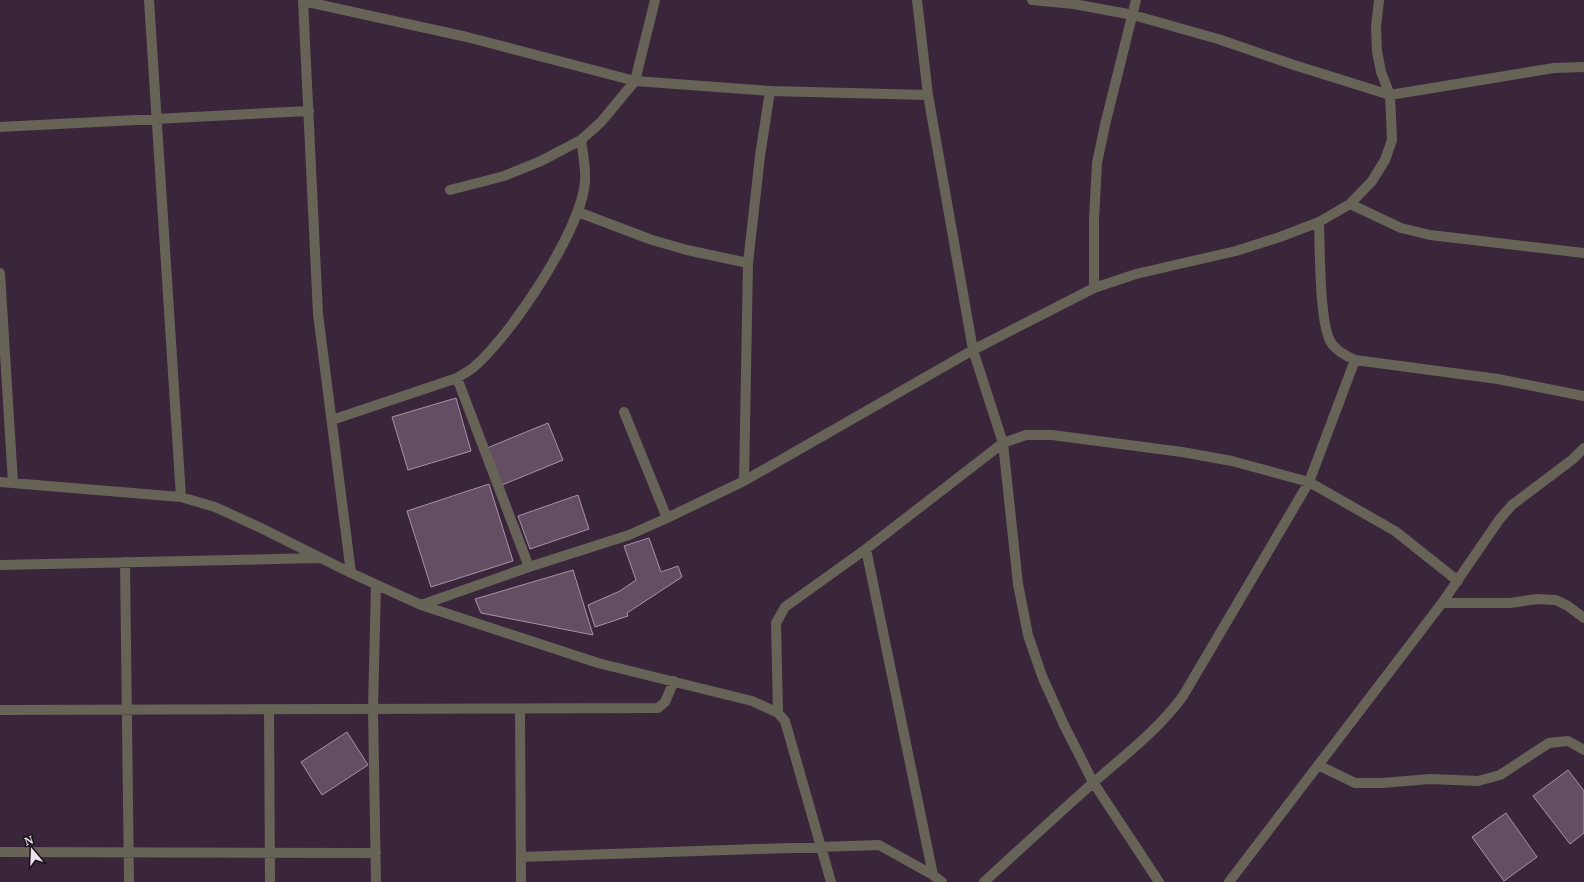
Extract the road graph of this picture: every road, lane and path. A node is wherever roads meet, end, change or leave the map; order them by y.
1 (149, 0) edge
2 (303, 0) edge
3 (655, 0) edge
4 (917, 0) edge
5 (1032, 0) edge
6 (1136, 0) edge
7 (1379, 0) edge
8 (1133, 16) junction
9 (1584, 67) edge
10 (635, 81) junction
11 (770, 91) junction
12 (928, 95) junction
13 (1390, 95) junction
14 (308, 111) junction
15 (157, 119) junction
16 (0, 127) edge
17 (581, 140) junction
18 (450, 190) dead end
19 (1350, 204) junction
20 (578, 212) junction
21 (1319, 222) junction
22 (1584, 253) edge
23 (748, 263) junction
24 (0, 273) edge
25 (1094, 288) junction
26 (972, 350) junction
27 (1355, 360) junction
28 (458, 378) junction
29 (1584, 396) edge
30 (624, 412) dead end
31 (332, 420) junction
32 (1003, 443) junction
33 (1584, 448) edge
34 (744, 481) junction
35 (0, 482) edge
36 (1309, 482) junction
37 (13, 483) junction
38 (181, 497) junction
39 (667, 518) junction
40 (866, 549) junction
41 (322, 558) junction
42 (125, 562) junction
43 (0, 565) edge
44 (529, 567) junction
45 (351, 573) junction
46 (1458, 581) junction
47 (376, 585) junction
48 (1442, 603) junction
49 (421, 606) junction
50 (1584, 618) edge
51 (674, 681) junction
52 (269, 709) junction
53 (373, 709) junction
54 (520, 709) junction
55 (0, 710) edge
56 (127, 710) junction
57 (778, 712) junction
58 (1584, 750) edge
59 (1318, 766) junction
60 (1094, 782) junction
61 (821, 847) junction
62 (0, 852) edge
63 (128, 852) junction
64 (270, 853) junction
65 (376, 853) junction
66 (521, 857) junction
67 (933, 875) junction
68 (128, 882) edge
69 (270, 882) edge
70 (376, 882) edge
71 (521, 882) edge
72 (831, 882) edge
73 (942, 882) edge
74 (984, 882) edge
75 (1159, 882) edge
76 (1229, 882) edge

1 - 15 street
2 - 10 street
2 - 14 street
3 - 10 street
4 - 12 street
5 - 8 street
6 - 8 street
7 - 13 street
8 - 13 street
8 - 25 street
9 - 13 street
10 - 11 street
10 - 17 street
11 - 12 street
11 - 23 street
12 - 26 street
13 - 19 street
14 - 15 street
14 - 31 street
15 - 16 street
15 - 38 street
17 - 18 street
17 - 20 street
19 - 21 street
19 - 22 street
20 - 23 street
20 - 28 street
21 - 25 street
21 - 27 street
23 - 34 street
24 - 37 street
25 - 26 street
26 - 32 street
26 - 34 street
27 - 29 street
27 - 36 street
28 - 31 street
28 - 44 street
30 - 39 street
31 - 45 street
32 - 36 street
32 - 40 street
32 - 60 street
33 - 46 street
34 - 39 street
35 - 37 street
36 - 46 street
36 - 60 street
37 - 38 street
38 - 41 street
39 - 44 street
40 - 57 street
40 - 67 street
41 - 42 street
41 - 45 street
42 - 43 street
42 - 56 street
44 - 49 street
45 - 47 street
46 - 48 street
47 - 49 street
47 - 53 street
48 - 50 street
48 - 59 street
49 - 51 street
51 - 54 street
51 - 57 street
52 - 53 street
52 - 56 street
52 - 64 street
53 - 54 street
53 - 65 street
54 - 66 street
55 - 56 street
56 - 63 street
57 - 61 street
58 - 59 street
59 - 76 street
60 - 74 street
60 - 75 street
61 - 66 street
61 - 67 street
61 - 72 street
62 - 63 street
63 - 64 street
63 - 68 street
64 - 65 street
64 - 69 street
65 - 70 street
66 - 71 street
67 - 73 street

